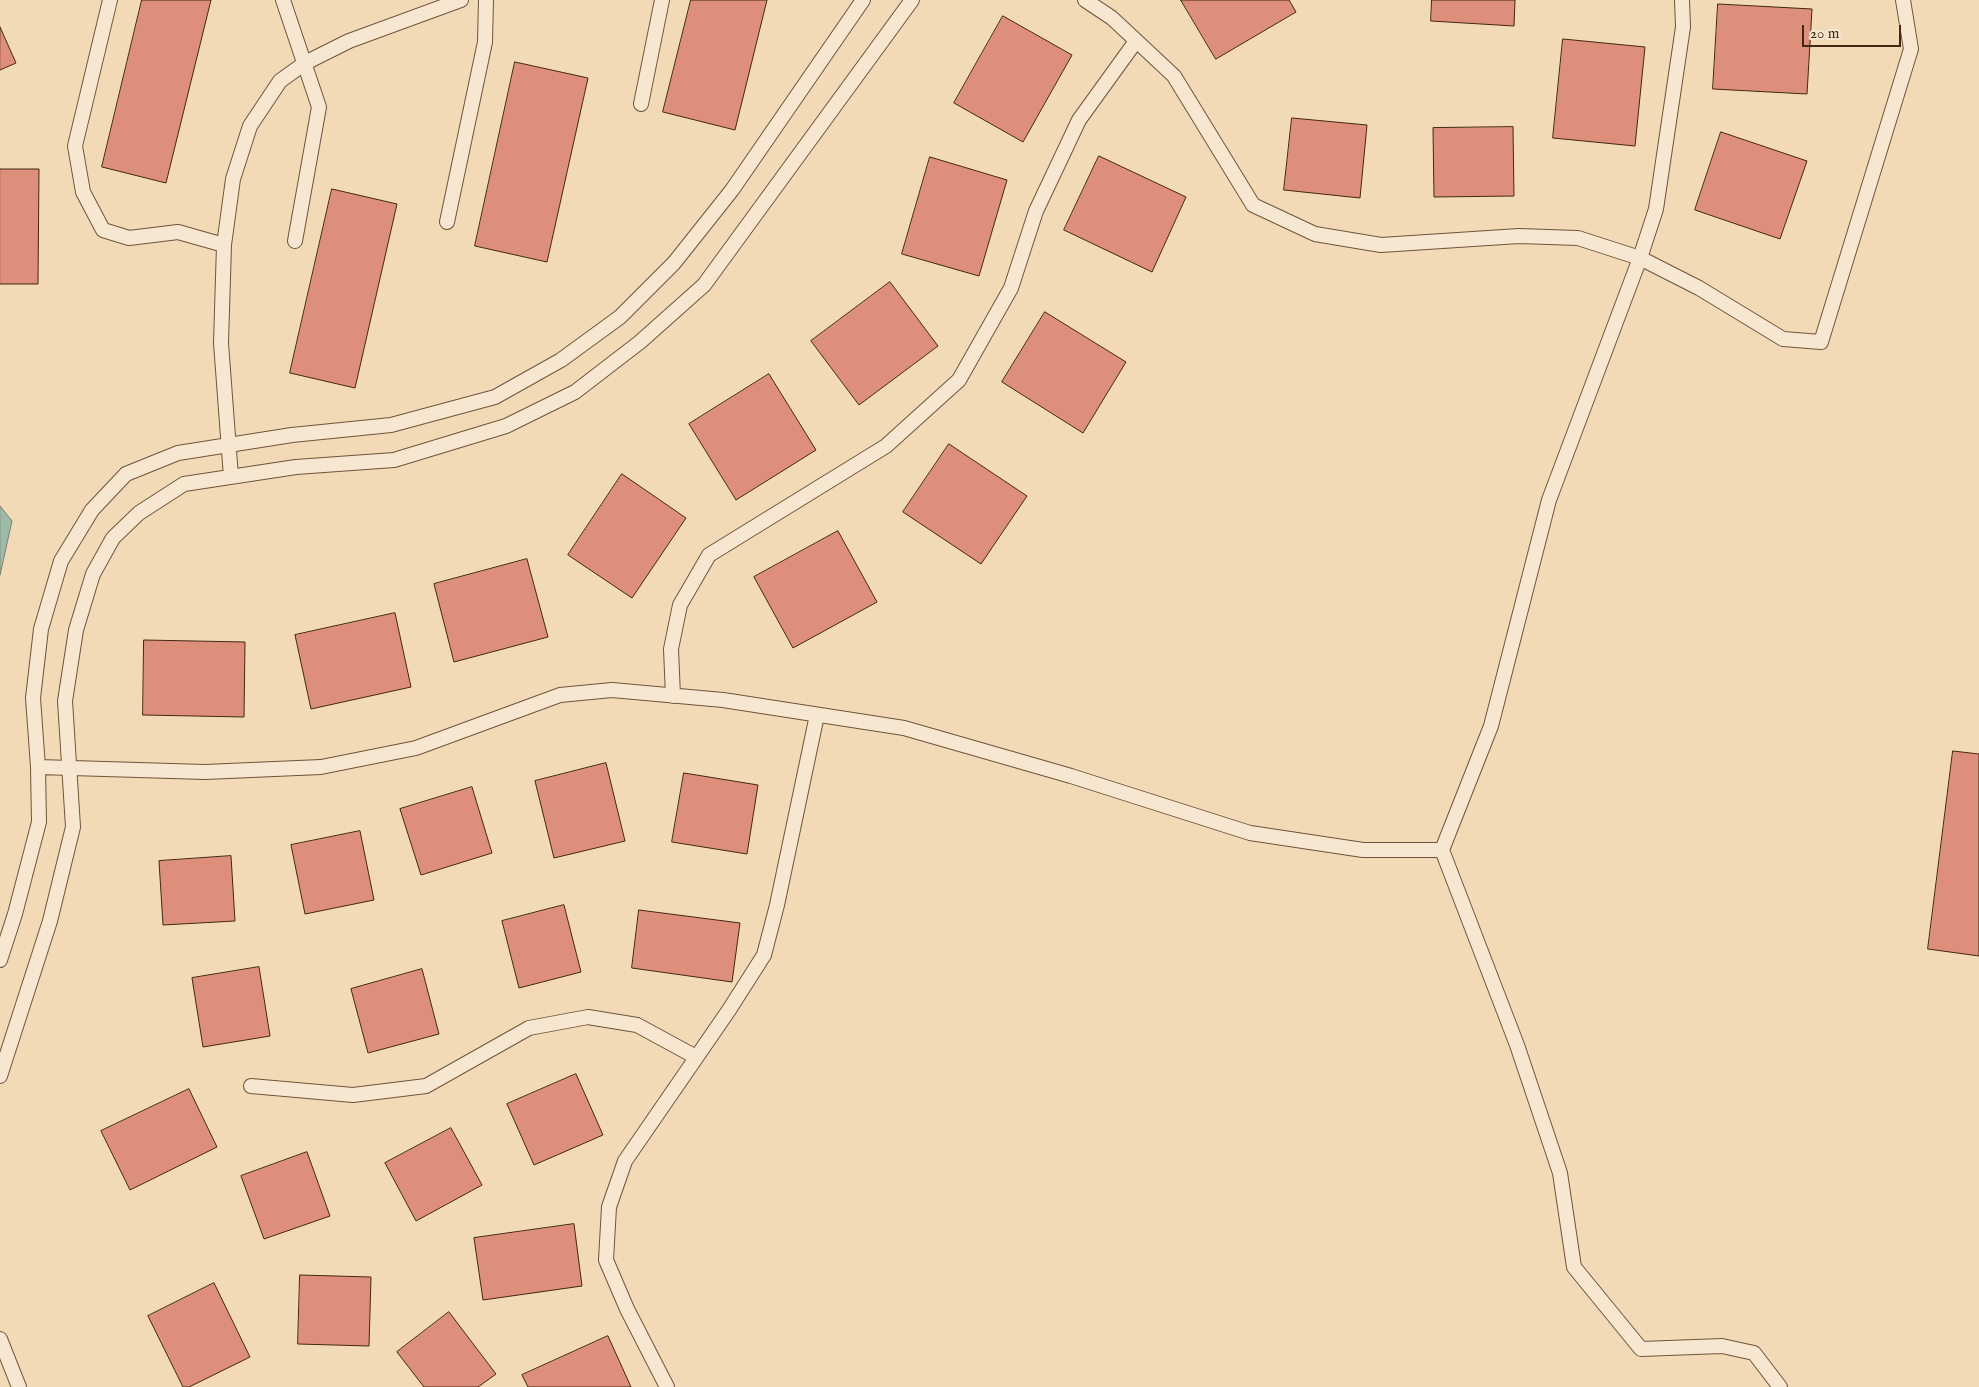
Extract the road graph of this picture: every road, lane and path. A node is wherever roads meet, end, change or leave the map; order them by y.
1 (110, 0) edge
2 (283, 0) edge
3 (461, 0) edge
4 (486, 0) edge
5 (662, 0) edge
6 (863, 0) edge
7 (912, 0) edge
8 (1085, 0) edge
9 (1682, 0) edge
10 (1903, 0) edge
11 (1136, 41) junction
12 (305, 62) junction
13 (641, 104) dead end
14 (447, 222) dead end
15 (295, 241) dead end
16 (224, 245) junction
17 (1640, 258) junction
18 (228, 445) junction
19 (231, 477) junction
20 (673, 696) junction
21 (817, 715) junction
22 (38, 767) junction
23 (69, 768) junction
24 (1442, 850) junction
25 (0, 960) edge
26 (696, 1057) junction
27 (0, 1076) edge
28 (251, 1086) dead end
29 (0, 1340) edge
30 (19, 1387) edge
31 (667, 1387) edge
32 (1780, 1387) edge

1 - 16 lane
2 - 12 lane
3 - 12 lane
4 - 14 lane
5 - 13 lane
6 - 18 lane
7 - 19 lane
8 - 11 lane
9 - 17 lane
10 - 17 lane
11 - 17 lane
11 - 20 lane
12 - 15 lane
12 - 16 lane
16 - 18 lane
17 - 24 lane
18 - 19 lane
18 - 22 lane
19 - 23 lane
20 - 21 lane
20 - 23 lane
21 - 24 lane
21 - 26 lane
22 - 23 lane
22 - 25 lane
23 - 27 lane
24 - 32 lane
26 - 28 lane
26 - 31 lane
29 - 30 lane

